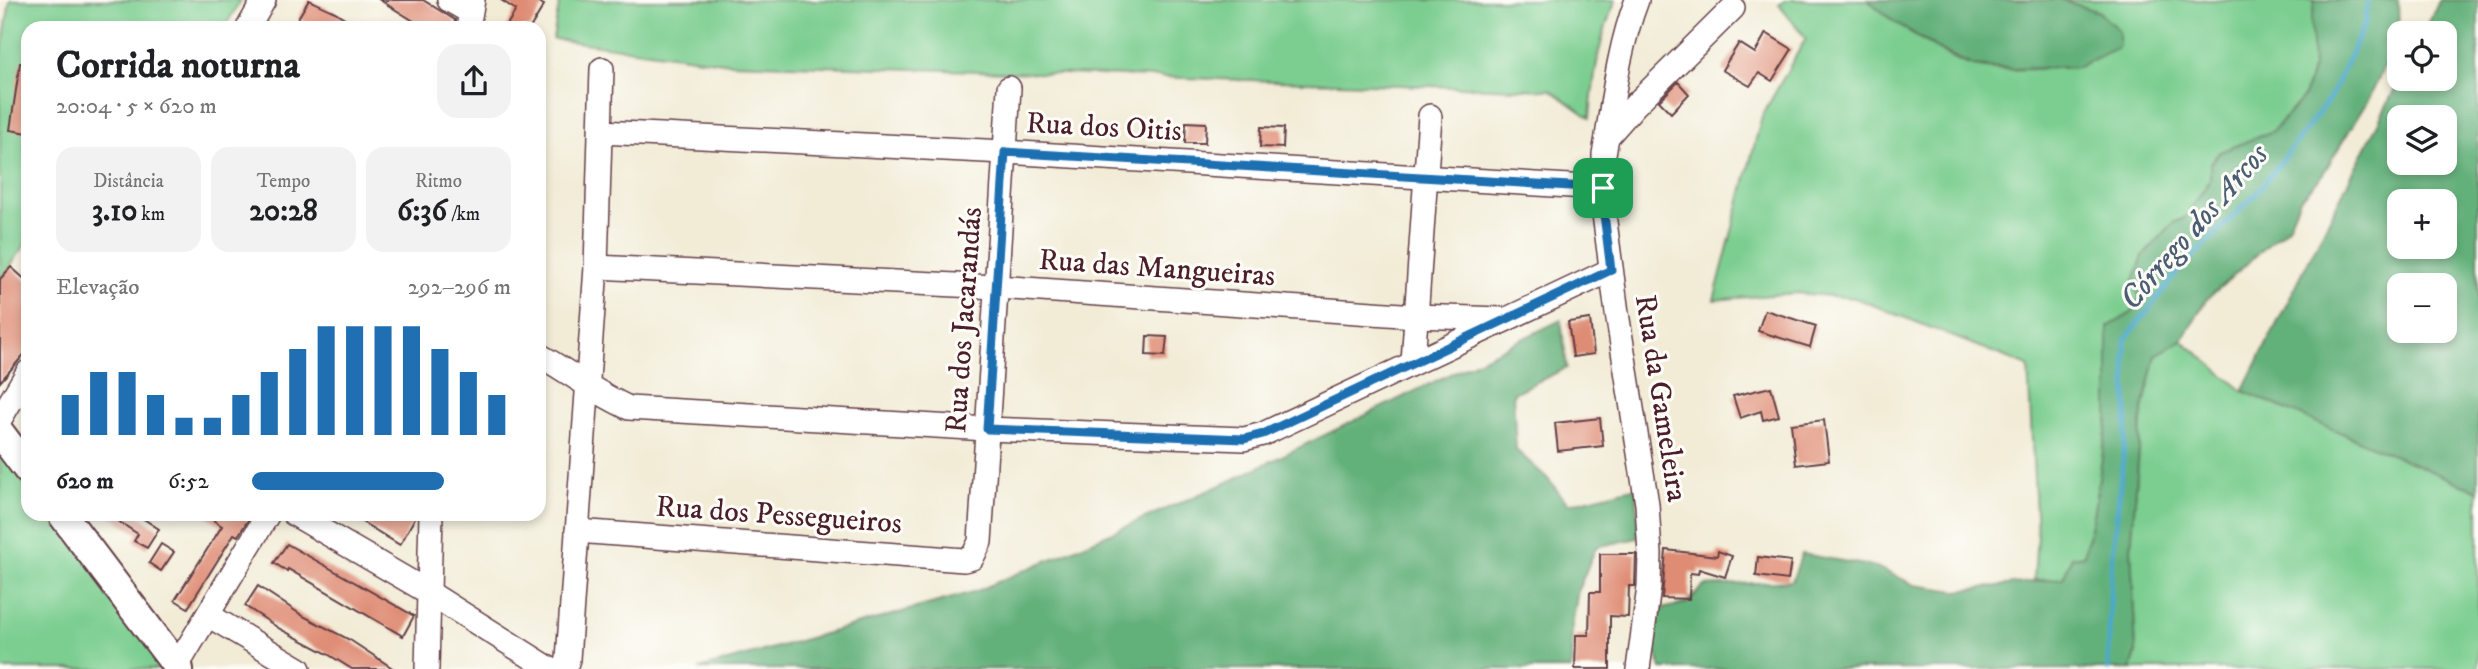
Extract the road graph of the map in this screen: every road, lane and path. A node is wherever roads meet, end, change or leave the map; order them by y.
1 (264, 0) edge
2 (449, 0) edge
3 (1637, 0) edge
4 (1732, 8) dead end
5 (471, 13) edge
6 (252, 21) edge
7 (602, 69) dead end
8 (1009, 88) dead end
9 (1430, 116) dead end
10 (601, 131) junction
11 (1607, 137) junction
12 (1005, 152) junction
13 (1426, 176) junction
14 (1603, 188) junction
15 (596, 267) junction
16 (1611, 270) junction
17 (996, 288) junction
18 (1416, 316) junction
19 (1504, 319) junction
20 (546, 359) edge
21 (1413, 362) junction
22 (587, 383) junction
23 (21, 384) edge
24 (0, 419) edge
25 (987, 429) junction
26 (0, 433) edge
27 (21, 461) edge
28 (67, 521) edge
29 (264, 521) edge
30 (306, 521) edge
31 (431, 521) edge
32 (577, 531) junction
33 (975, 554) joint
34 (428, 593) junction
35 (208, 615) junction
36 (178, 668) edge
37 (299, 669) edge
38 (427, 669) edge
39 (550, 669) edge
40 (565, 669) edge
41 (1637, 669) edge

1 - 6 street
2 - 5 street
3 - 11 street, Rua da Gameleira
4 - 11 street
7 - 10 street
8 - 12 street, Rua dos Jacarandás
9 - 13 street
10 - 12 street, Rua dos Oitis
10 - 15 street
11 - 14 street, Rua da Gameleira
12 - 13 street, Rua dos Oitis
12 - 17 street, Rua dos Jacarandás
13 - 14 street, Rua dos Oitis
13 - 18 street
14 - 16 street, Rua da Gameleira
15 - 17 street, Rua das Mangueiras
15 - 22 street
16 - 19 street
16 - 41 street, Rua da Gameleira
17 - 18 street, Rua das Mangueiras
17 - 25 street, Rua dos Jacarandás
18 - 19 street, Rua das Mangueiras
18 - 21 street
19 - 21 street
20 - 22 street
21 - 25 street
22 - 25 street
22 - 32 street
23 - 24 street
25 - 33 street, Rua dos Jacarandás
26 - 27 main road
28 - 36 main road
29 - 35 street
30 - 34 street
31 - 34 street
32 - 33 street, Rua dos Pessegueiros
32 - 40 street
34 - 38 street
34 - 39 street
35 - 36 street
35 - 37 street

